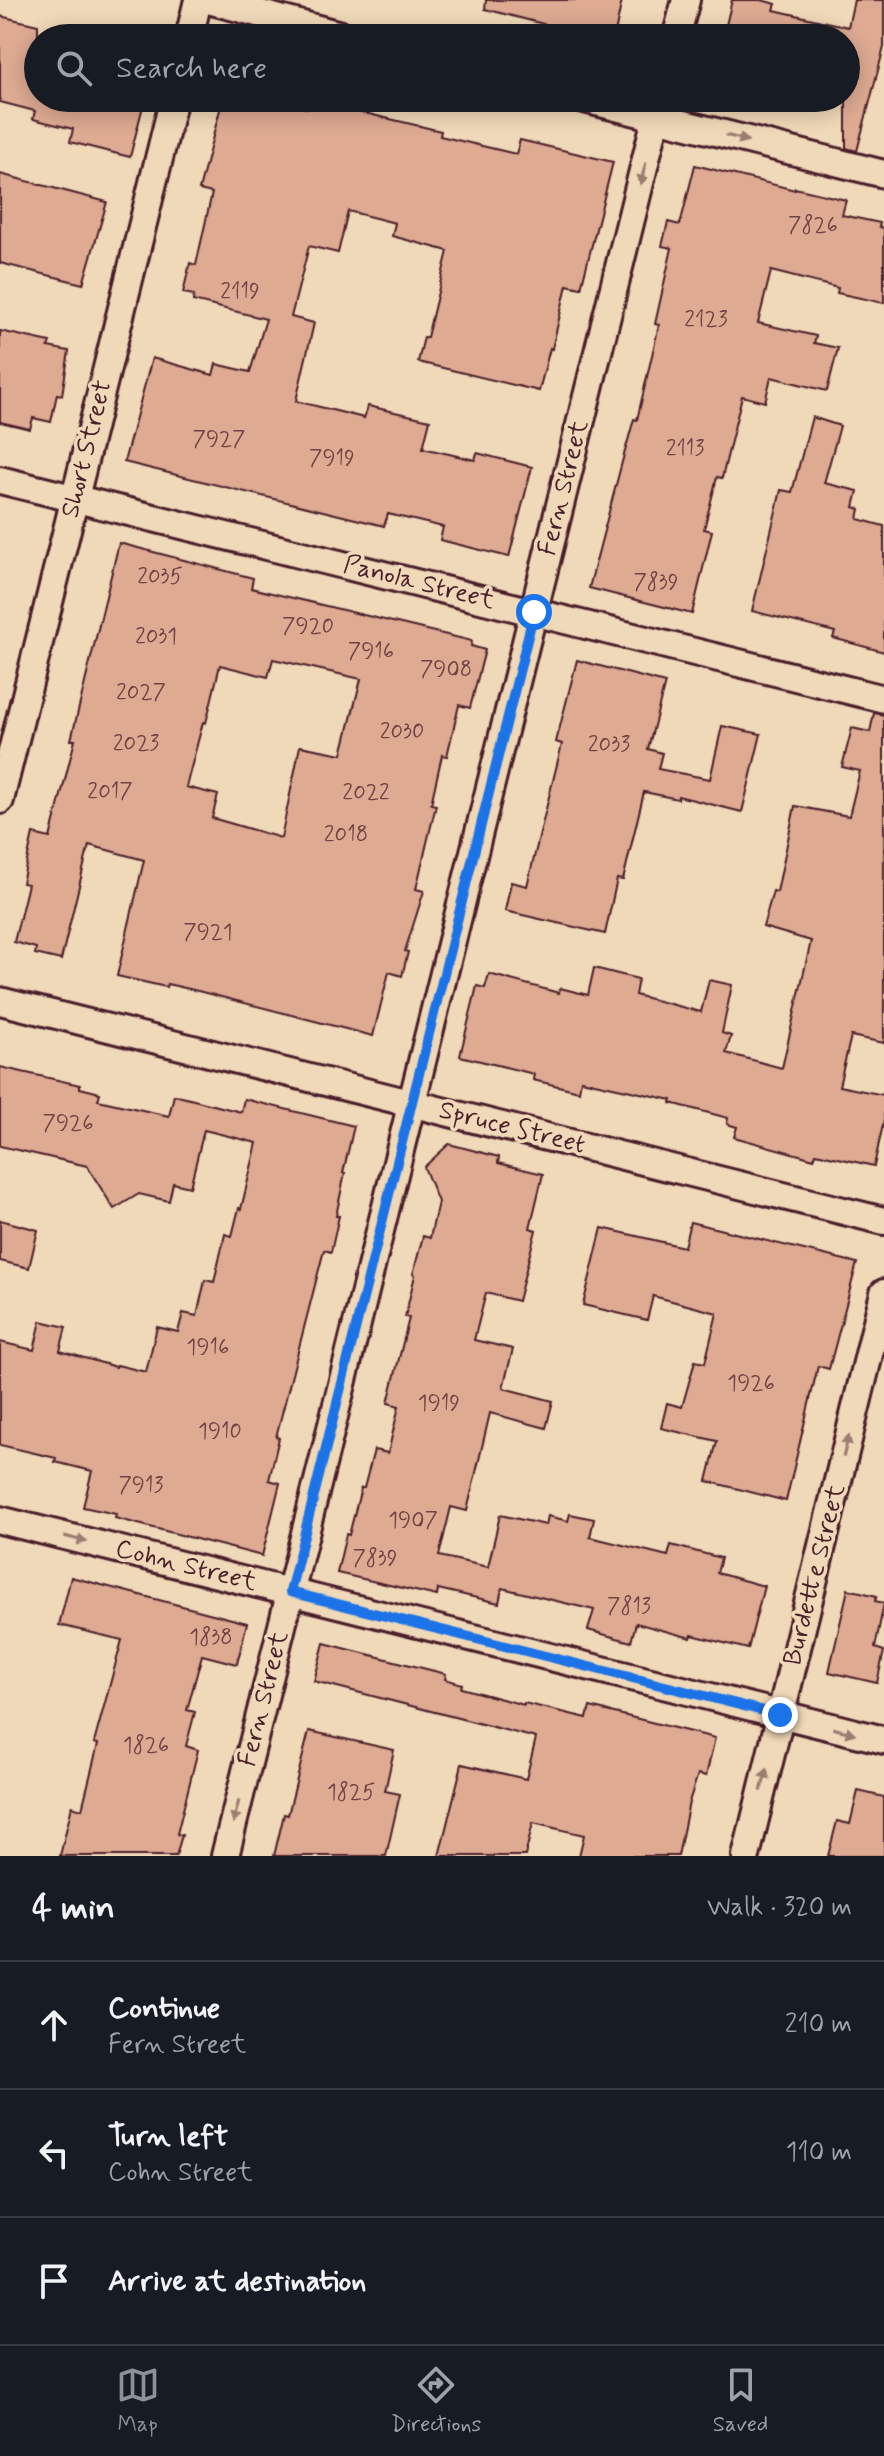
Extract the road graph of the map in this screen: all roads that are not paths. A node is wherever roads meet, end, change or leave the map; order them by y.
1 (198, 0) edge
2 (208, 0) edge
3 (686, 0) edge
4 (192, 24) edge
5 (299, 24) edge
6 (680, 24) edge
7 (171, 112) edge
8 (658, 112) edge
9 (673, 112) edge
10 (884, 174) edge
11 (0, 480) edge
12 (75, 498) junction
13 (534, 612) junction
14 (884, 699) edge
15 (0, 800) edge
16 (0, 1001) edge
17 (412, 1103) junction
18 (884, 1221) edge
19 (884, 1293) edge
20 (0, 1520) edge
21 (290, 1592) junction
22 (780, 1715) junction
23 (884, 1740) edge
24 (225, 1856) edge
25 (746, 1856) edge

1 - 4 street
2 - 5 street
3 - 6 street
7 - 12 street, Short Street
8 -> 13 street, Fern Street
9 -> 10 street
11 - 12 street, Panola Street
12 - 13 street, Panola Street
12 - 15 street, Short Street
13 - 14 street, Panola Street
13 - 17 street, Fern Street
16 - 17 street, Spruce Street
17 - 18 street, Spruce Street
17 - 21 street, Fern Street
22 -> 19 street, Burdette Street
20 -> 21 street, Cohn Street
21 - 22 street, Cohn Street
21 -> 24 street, Fern Street
22 -> 23 street, Cohn Street
25 -> 22 street, Burdette Street

